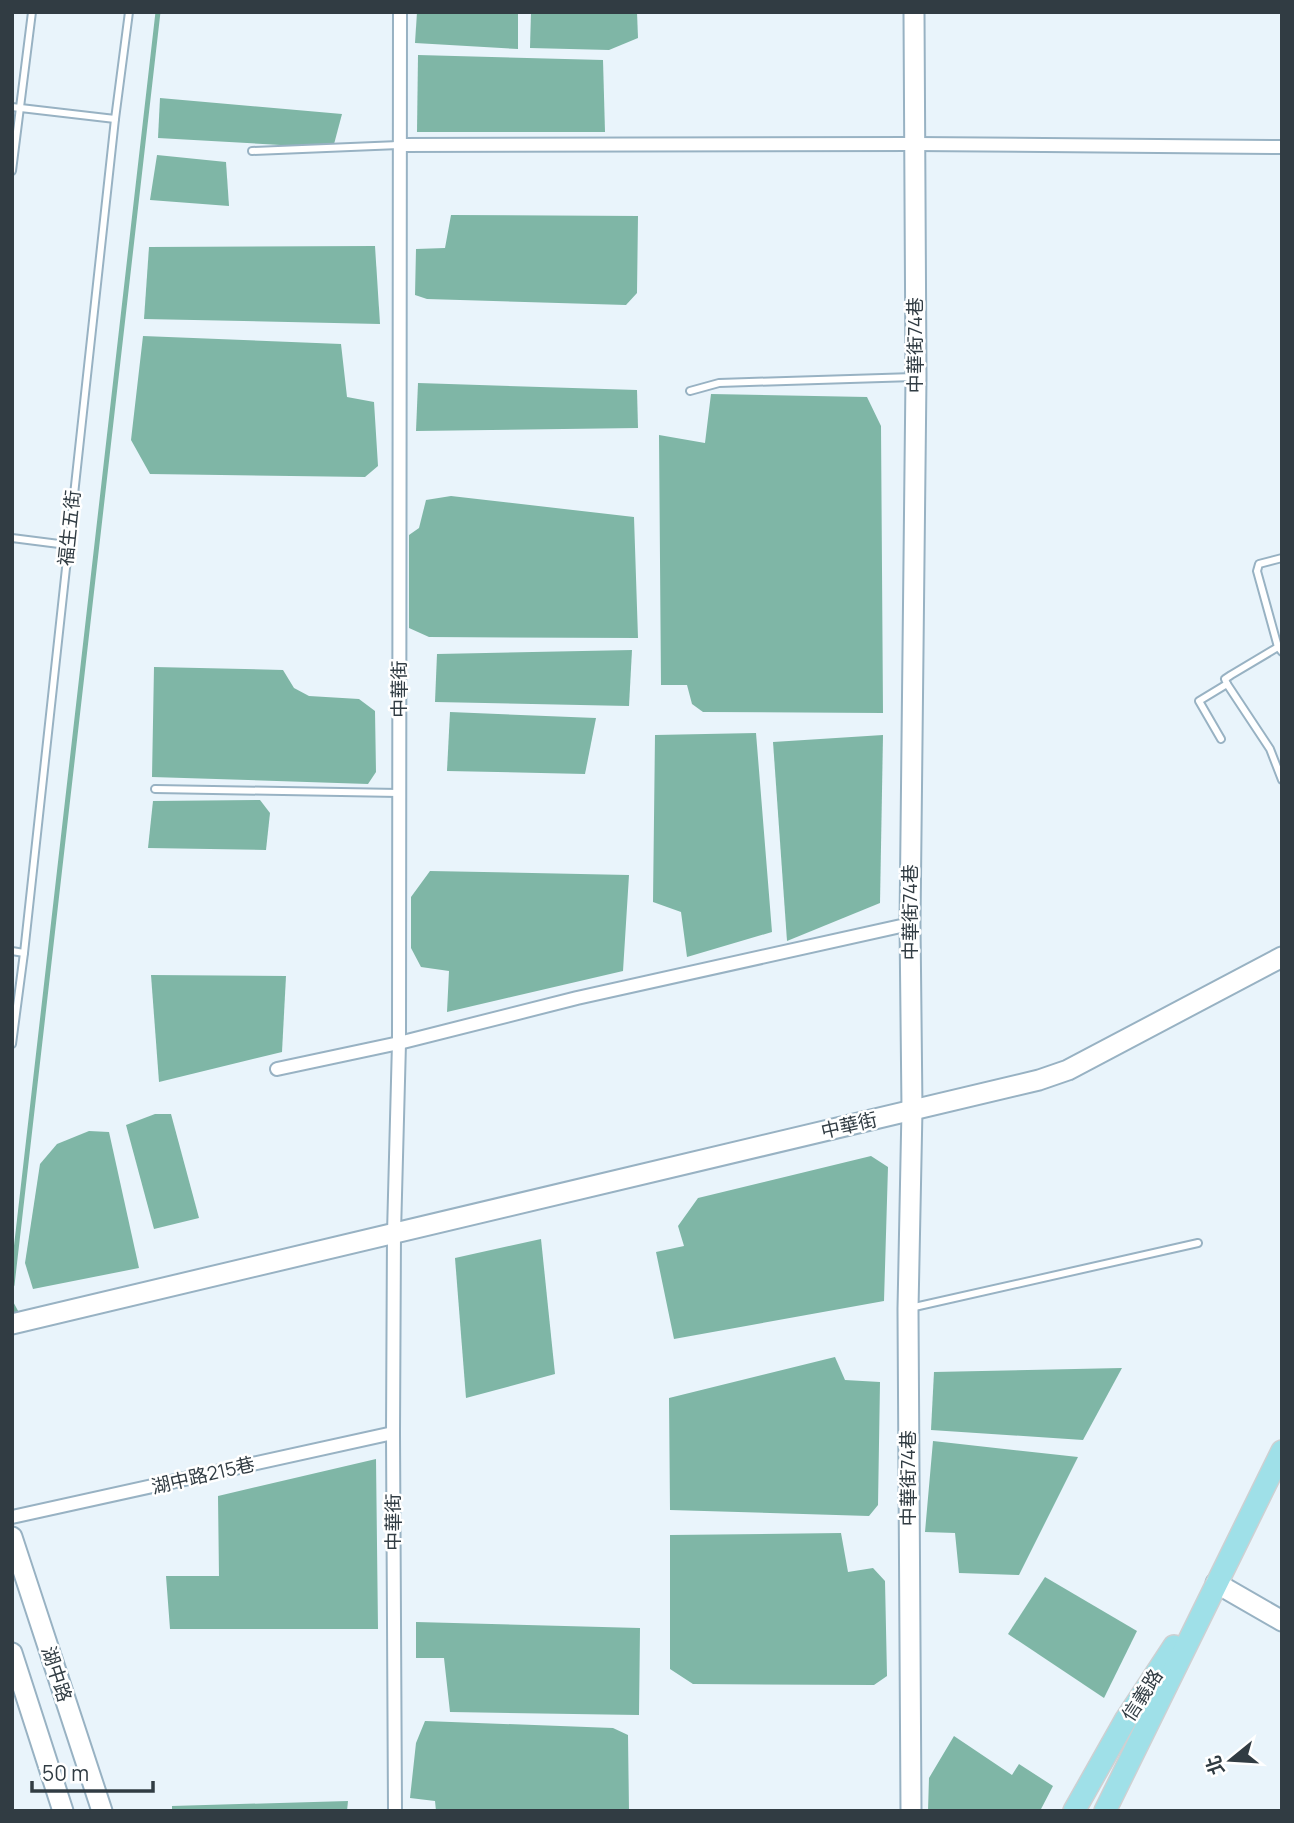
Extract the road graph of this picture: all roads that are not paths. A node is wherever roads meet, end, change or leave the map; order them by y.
1 (32, 12) edge
2 (129, 12) edge
3 (400, 12) edge
4 (914, 12) edge
5 (12, 107) edge
6 (21, 108) junction
7 (115, 119) junction
8 (915, 144) junction
9 (399, 145) junction
10 (1282, 147) edge
11 (252, 151) dead end
12 (12, 172) edge
13 (916, 377) junction
14 (690, 391) dead end
15 (12, 538) edge
16 (67, 545) junction
17 (1282, 558) edge
18 (1280, 649) edge
19 (1227, 684) junction
20 (1221, 739) dead end
21 (1282, 780) edge
22 (155, 789) dead end
23 (399, 793) junction
24 (910, 924) junction
25 (12, 951) edge
26 (24, 953) junction
27 (1282, 957) edge
28 (398, 1043) junction
29 (12, 1044) edge
30 (277, 1069) dead end
31 (912, 1109) junction
32 (394, 1233) junction
33 (1198, 1243) dead end
34 (908, 1309) junction
35 (12, 1324) edge
36 (393, 1433) junction
37 (1282, 1451) edge
38 (12, 1517) edge
39 (12, 1537) edge
40 (1216, 1583) junction
41 (1282, 1621) edge
42 (12, 1653) edge
43 (63, 1811) edge
44 (102, 1811) edge
45 (395, 1811) edge
46 (911, 1811) edge
47 (1074, 1811) edge
48 (1105, 1811) edge

1 - 6 lane
2 - 7 lane, 福生五街
3 - 9 street, 中華街
4 - 8 street, 中華街74巷
5 - 6 lane
6 - 7 lane
6 - 12 lane
7 - 16 lane, 福生五街
8 - 9 street
8 - 10 street
8 - 13 street, 中華街74巷
9 - 11 lane
9 - 23 street, 中華街
13 - 14 lane
13 - 24 street, 中華街74巷
15 - 16 lane
16 - 26 lane, 福生五街
17 - 18 lane
18 - 19 lane
19 - 20 lane
19 - 21 lane
22 - 23 lane
23 - 28 street, 中華街
24 - 28 street
24 - 31 street, 中華街74巷
25 - 26 lane
26 - 29 lane, 福生五街
27 - 31 street, 中華街
28 - 30 street
28 - 32 street, 中華街
31 - 32 street, 中華街
31 - 34 street, 中華街74巷
32 - 35 street, 中華街
32 - 36 street, 中華街
33 - 34 lane
34 - 46 street, 中華街74巷
36 - 38 street, 湖中路215巷
36 - 45 street, 中華街
37 - 40 main road, 信義路
39 - 44 street, 湖中路
40 - 41 street
40 - 47 main road, 信義路
40 - 48 main road, 信義路
42 - 43 street, 湖中路

